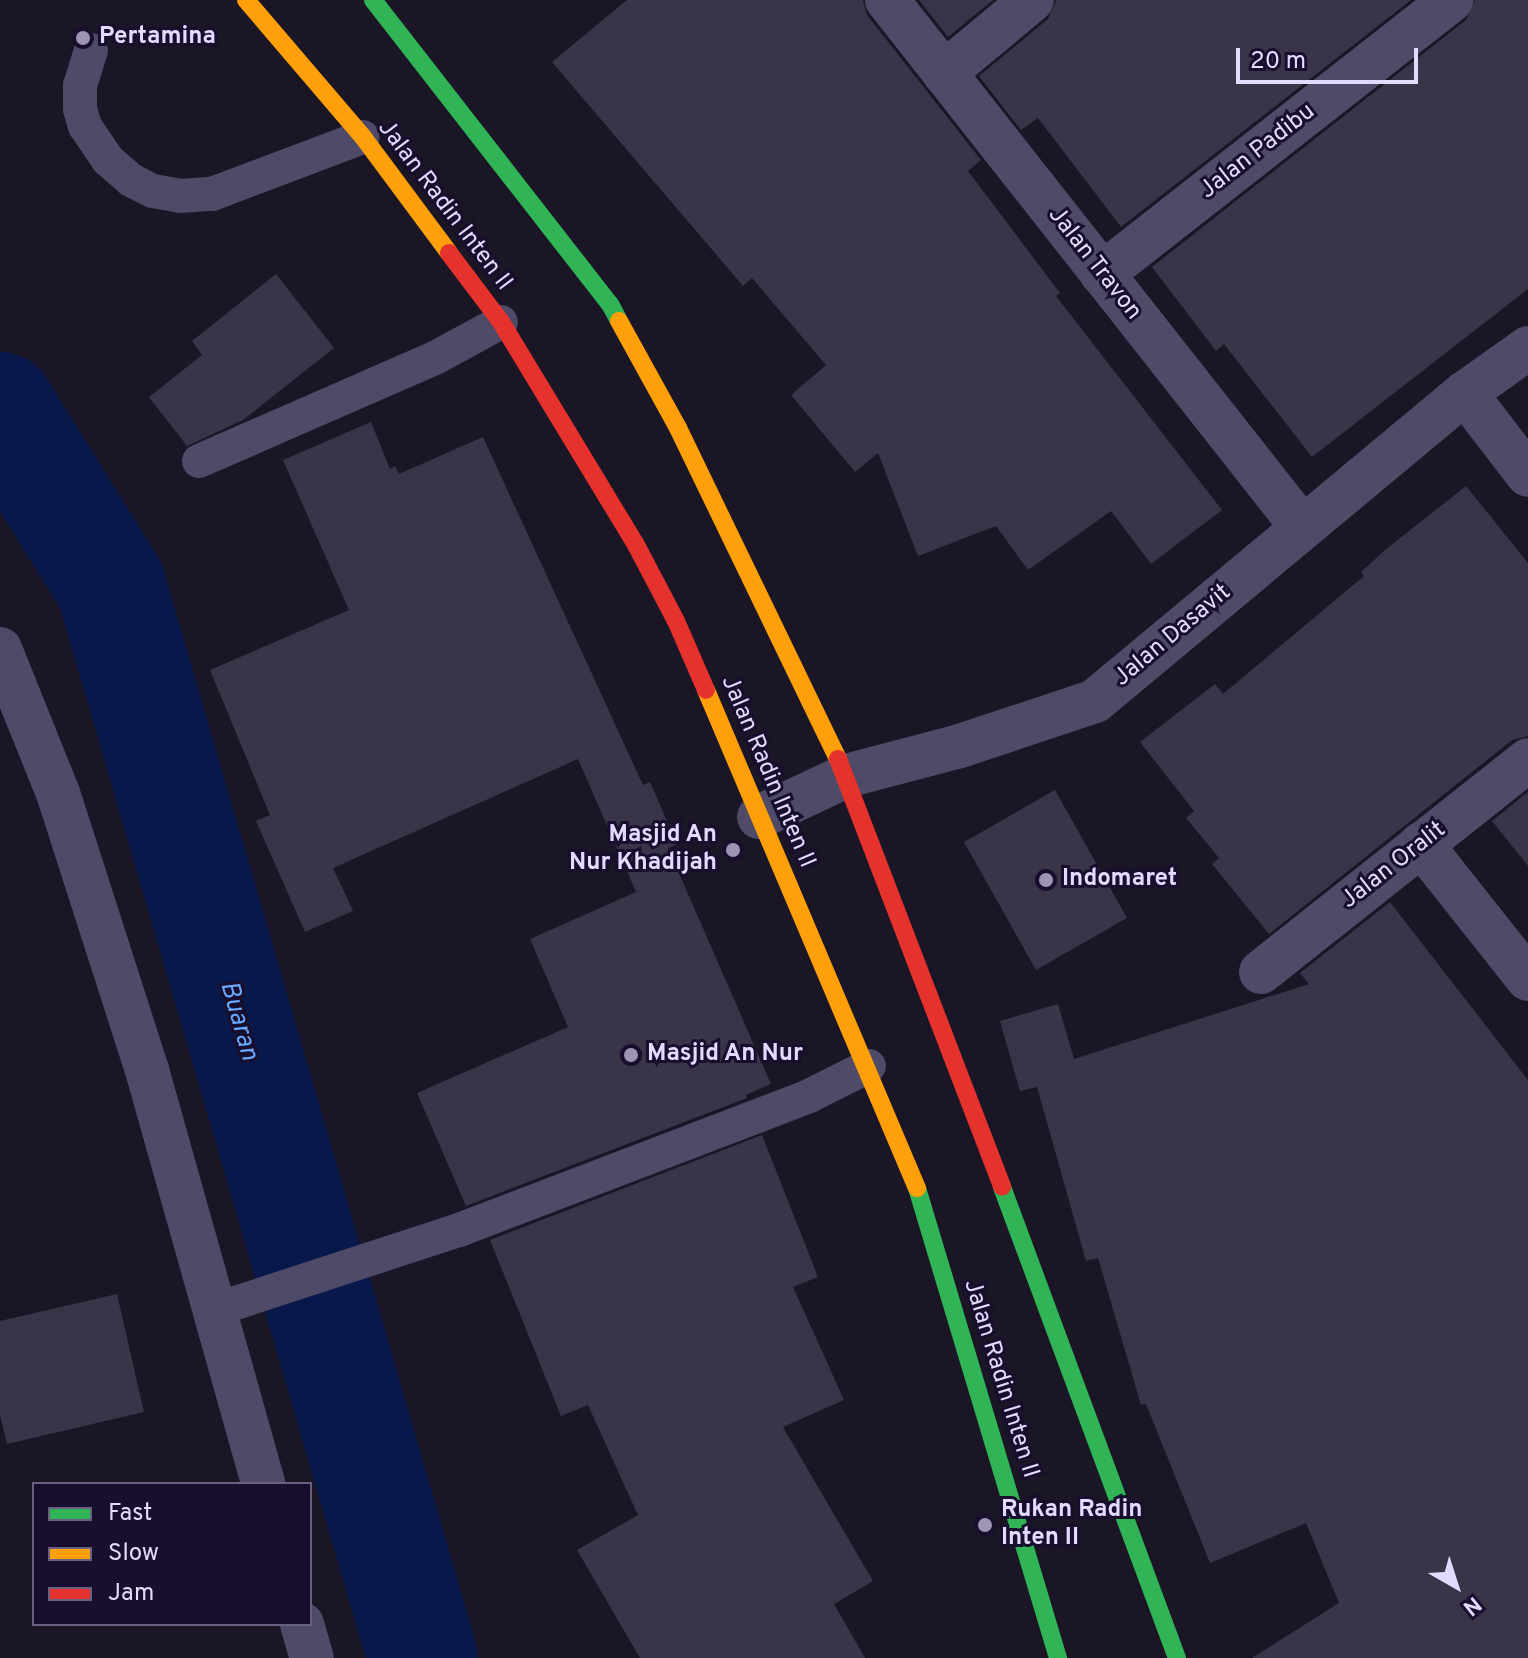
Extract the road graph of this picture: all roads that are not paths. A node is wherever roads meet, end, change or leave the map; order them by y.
1 (246, 0) edge
2 (373, 0) edge
3 (887, 0) edge
4 (1032, 0) edge
5 (1451, 0) edge
6 (91, 50) dead end
7 (944, 73) junction
8 (363, 137) junction
9 (1102, 274) junction
10 (501, 322) junction
11 (1528, 348) edge
12 (1465, 393) junction
13 (199, 461) dead end
14 (1528, 475) edge
15 (1302, 527) junction
16 (0, 649) edge
17 (1528, 760) edge
18 (846, 776) junction
19 (759, 817) junction
20 (1421, 844) junction
21 (1261, 972) dead end
22 (1528, 979) edge
23 (869, 1066) junction
24 (232, 1305) junction
25 (263, 1482) edge
26 (303, 1626) edge
27 (312, 1658) edge
28 (1058, 1658) edge
29 (1177, 1658) edge

1 - 8 main road, Jalan Radin Inten II
2 - 18 main road
3 - 7 street, Jalan Travon
4 - 7 street
5 - 9 street, Jalan Padibu
6 - 8 lane
7 - 9 street, Jalan Travon
8 - 10 main road, Jalan Radin Inten II
9 - 15 street, Jalan Travon
10 - 13 lane
10 - 19 main road, Jalan Radin Inten II
11 - 12 street, Jalan Dasavit
12 - 14 street
12 - 15 street, Jalan Dasavit
15 - 18 street, Jalan Dasavit
16 - 24 street
17 - 20 street, Jalan Oralit
18 - 19 street, Jalan Dasavit
18 - 29 main road
19 - 23 main road, Jalan Radin Inten II
20 - 21 street, Jalan Oralit
20 - 22 street
23 - 24 lane
23 - 28 main road, Jalan Radin Inten II
24 - 25 street
26 - 27 street

